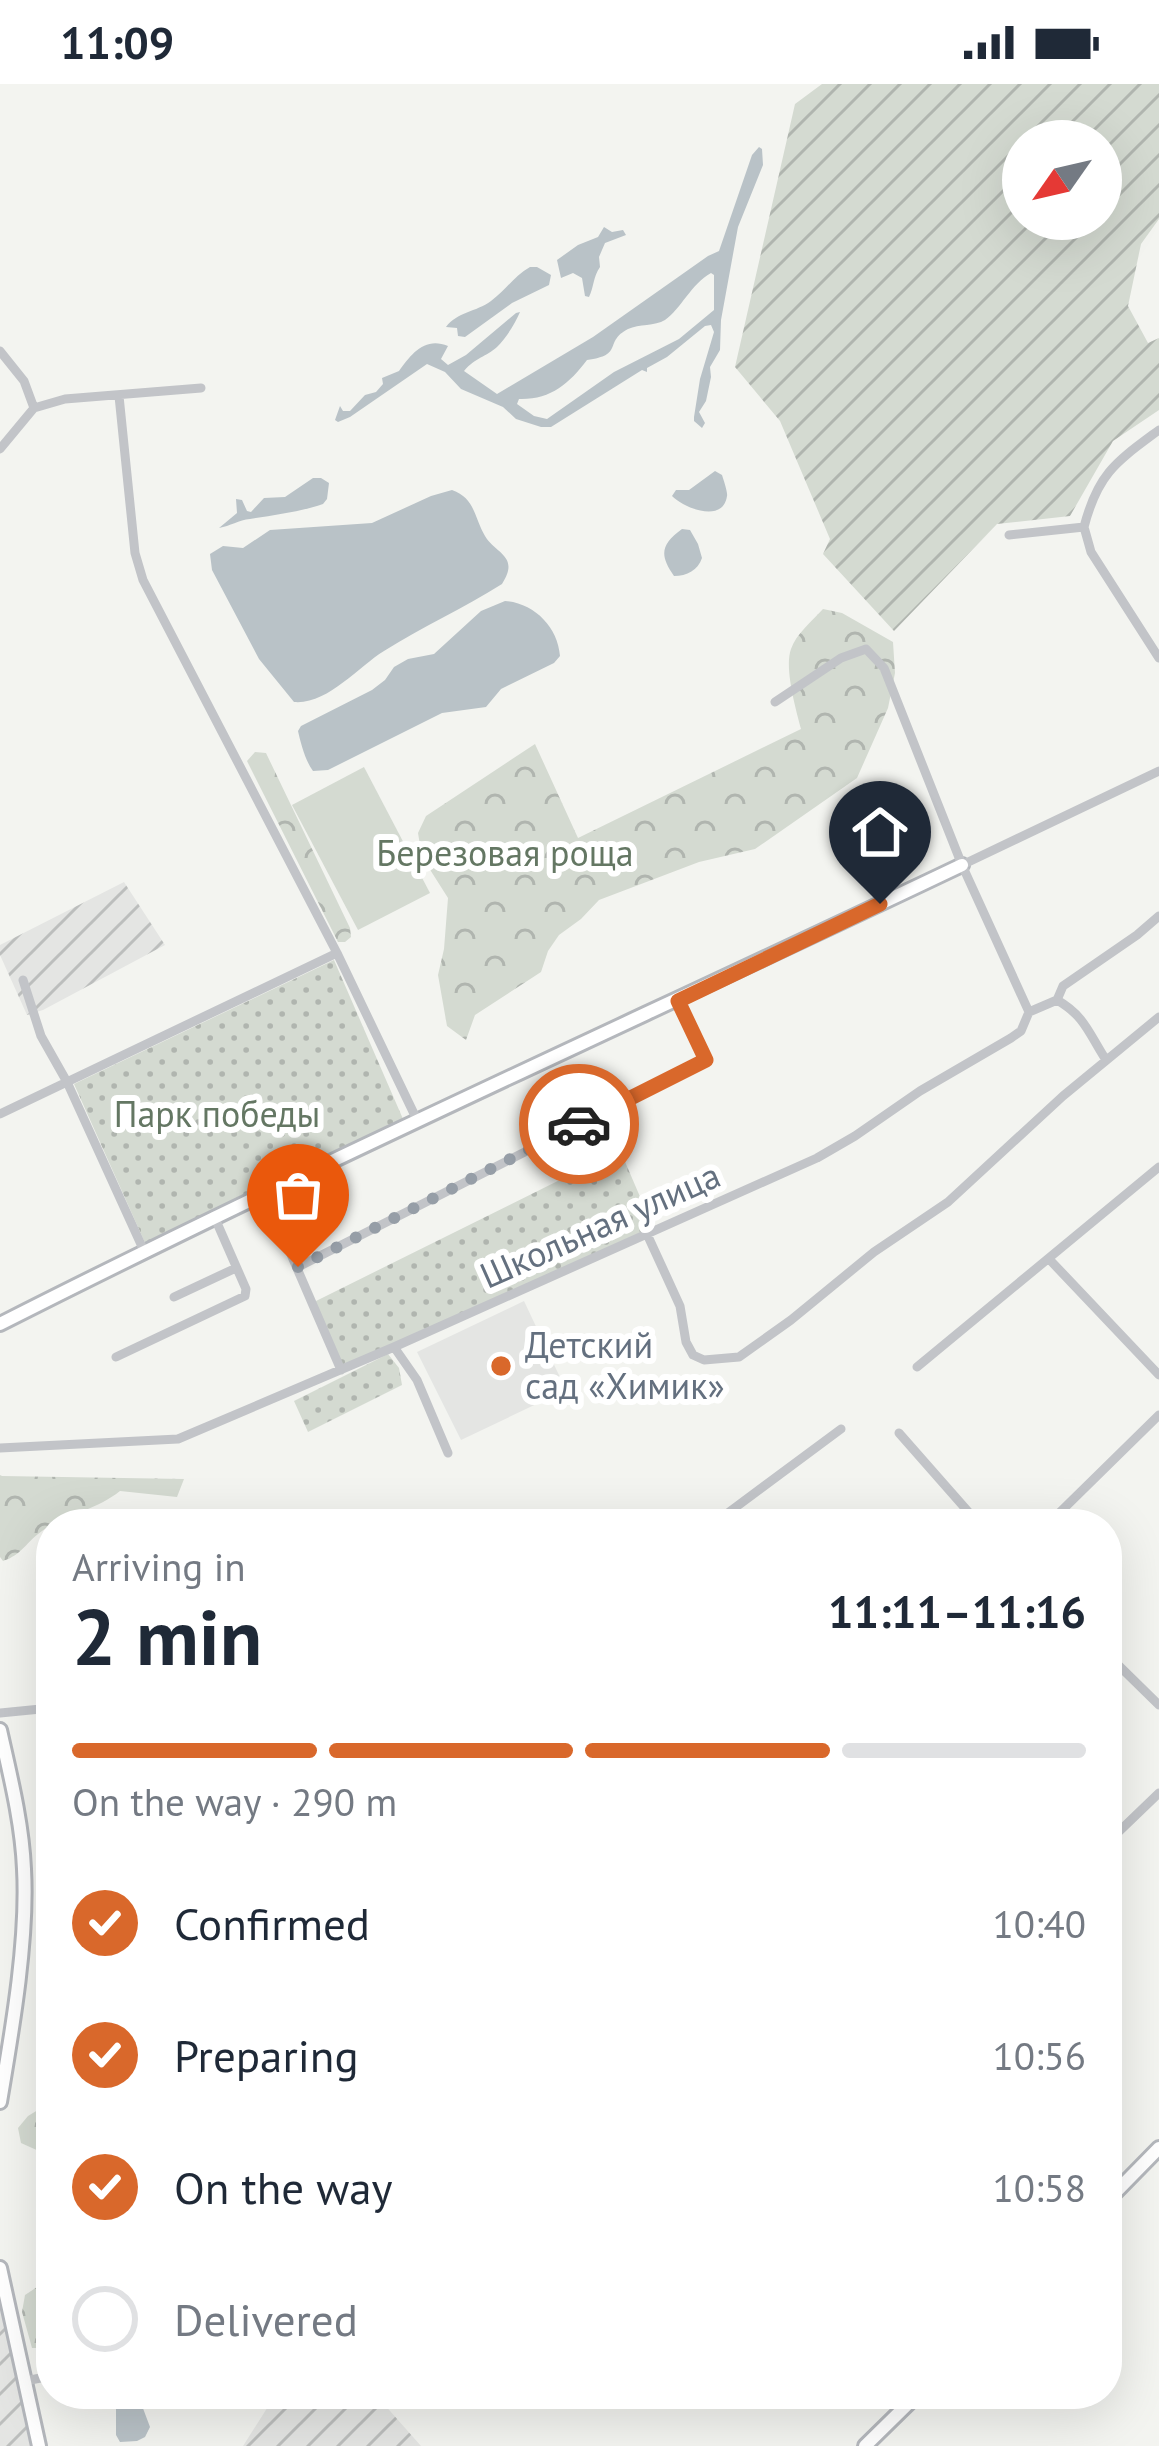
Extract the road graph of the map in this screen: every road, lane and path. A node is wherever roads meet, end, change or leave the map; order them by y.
1 (0, 351) edge
2 (201, 388) dead end
3 (119, 396) junction
4 (34, 408) junction
5 (1159, 430) edge
6 (0, 449) edge
7 (1084, 527) junction
8 (1009, 535) dead end
9 (1159, 658) edge
10 (775, 702) dead end
11 (1159, 771) edge
12 (962, 866) junction
13 (1159, 916) edge
14 (337, 953) junction
15 (23, 980) dead end
16 (1057, 1000) junction
17 (678, 1001) junction
18 (1029, 1012) junction
19 (1159, 1017) edge
20 (1106, 1060) junction
21 (67, 1082) junction
22 (0, 1114) edge
23 (417, 1120) junction
24 (1159, 1167) edge
25 (264, 1192) junction
26 (214, 1216) junction
27 (646, 1234) junction
28 (144, 1251) junction
29 (1048, 1259) junction
30 (298, 1267) junction
31 (236, 1268) junction
32 (174, 1297) dead end
33 (0, 1324) edge
34 (394, 1347) junction
35 (116, 1357) dead end
36 (917, 1367) dead end
37 (341, 1370) junction
38 (1159, 1375) edge
39 (1159, 1415) edge
40 (841, 1429) dead end
41 (899, 1433) dead end
42 (0, 1448) edge
43 (448, 1453) dead end
44 (733, 1509) edge
45 (966, 1509) edge
46 (1063, 1509) edge
47 (1122, 1669) edge
48 (1159, 1705) edge
49 (36, 1709) edge
50 (0, 1713) edge
51 (0, 1730) edge
52 (1159, 1793) edge
53 (1122, 1829) edge
54 (0, 2102) edge
55 (1159, 2148) edge
56 (1122, 2186) edge
57 (0, 2268) edge
58 (36, 2379) edge
59 (25, 2381) junction
60 (903, 2409) edge
61 (39, 2446) edge
62 (866, 2446) edge

1 - 4 street
2 - 3 street
3 - 4 street
3 - 14 street
4 - 6 street
5 - 7 street
7 - 8 street
7 - 9 street
10 - 12 street
11 - 12 street
12 - 17 street
12 - 18 street
13 - 16 street, Школьная улица
14 - 21 street
14 - 23 street
15 - 21 street
16 - 18 street, Школьная улица
16 - 20 street
17 - 23 street
17 - 30 street
18 - 27 street, Школьная улица
19 - 20 street
20 - 27 street
21 - 22 street
21 - 28 street
23 - 25 street
24 - 29 street
25 - 26 street
25 - 30 street
26 - 28 street
26 - 31 street
27 - 34 street, Школьная улица
28 - 33 street
29 - 36 street
29 - 38 street
30 - 37 street
31 - 32 street
31 - 35 street
34 - 37 street, Школьная улица
34 - 43 street
37 - 42 street, Школьная улица
39 - 46 street
40 - 44 street
41 - 45 street
47 - 48 street
49 - 50 street
51 - 54 street
52 - 53 street
55 - 56 street
57 - 59 street
58 - 59 street
59 - 61 street
60 - 62 street

